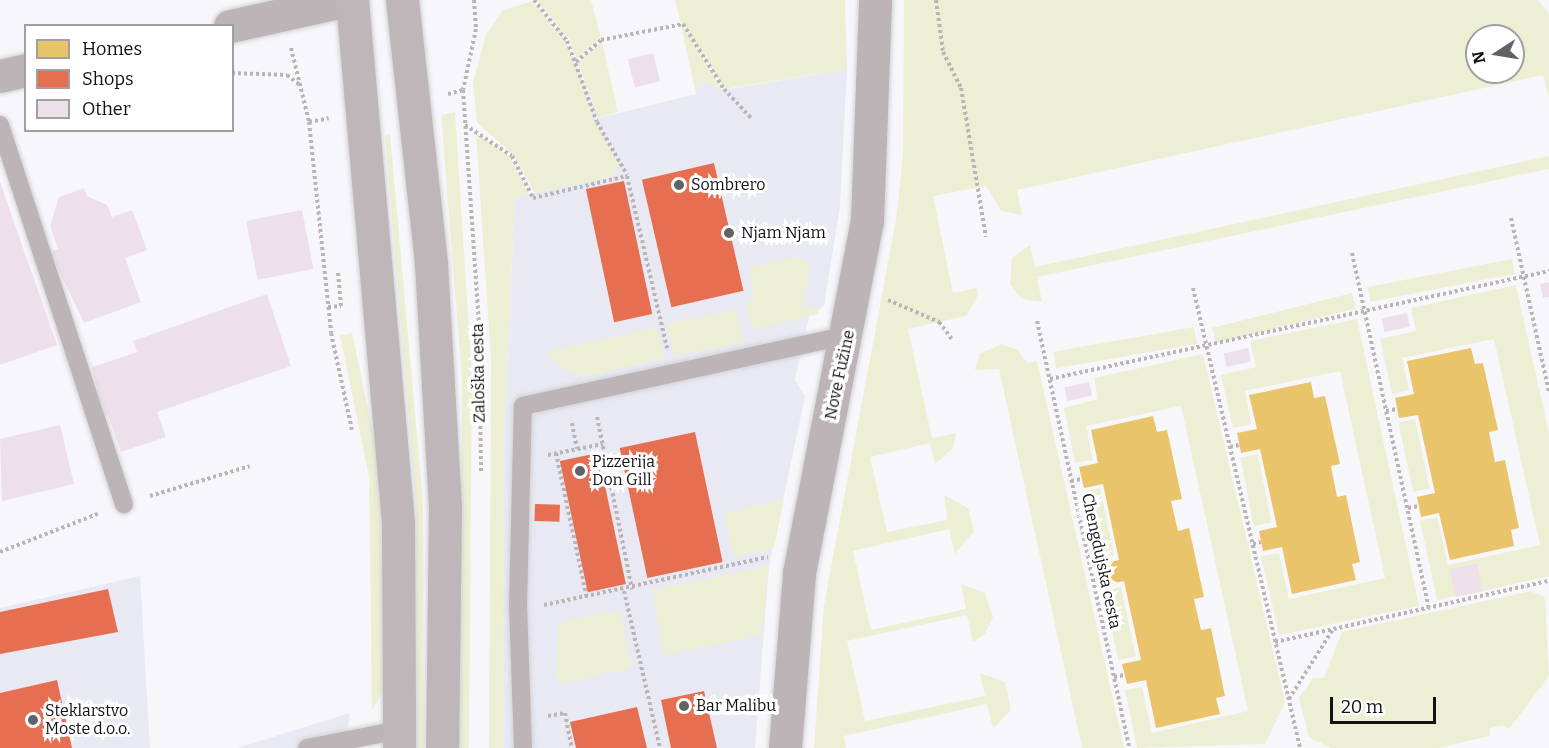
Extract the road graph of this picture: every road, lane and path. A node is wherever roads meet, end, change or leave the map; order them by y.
1 (350, 0) edge
2 (402, 0) edge
3 (474, 0) edge
4 (534, 0) edge
5 (875, 0) edge
6 (936, 0) edge
7 (234, 25) edge
8 (293, 59) dead end
9 (576, 62) junction
10 (24, 70) edge
11 (234, 73) edge
12 (0, 76) edge
13 (303, 91) junction
14 (751, 118) dead end
15 (325, 119) dead end
16 (0, 125) edge
17 (465, 125) junction
18 (326, 131) dead end
19 (627, 176) junction
20 (1511, 218) dead end
21 (986, 237) dead end
22 (1352, 253) dead end
23 (337, 260) dead end
24 (1549, 271) edge
25 (1523, 276) junction
26 (1193, 288) dead end
27 (881, 298) dead end
28 (328, 307) junction
29 (1365, 311) junction
30 (1037, 321) dead end
31 (848, 335) junction
32 (952, 339) dead end
33 (1206, 345) junction
34 (672, 373) junction
35 (1547, 375) edge
36 (1050, 379) junction
37 (591, 391) junction
38 (1549, 393) edge
39 (1397, 409) dead end
40 (1386, 411) junction
41 (354, 435) dead end
42 (603, 444) junction
43 (1239, 445) dead end
44 (1230, 447) junction
45 (556, 453) junction
46 (520, 461) junction
47 (1082, 479) dead end
48 (1071, 481) junction
49 (481, 484) dead end
50 (124, 504) dead end
51 (1419, 506) dead end
52 (1408, 508) junction
53 (1261, 542) dead end
54 (1253, 544) junction
55 (777, 555) dead end
56 (1103, 575) dead end
57 (1092, 578) junction
58 (1549, 580) edge
59 (632, 590) junction
60 (624, 591) junction
61 (587, 599) junction
62 (518, 605) junction
63 (1429, 608) junction
64 (1333, 629) junction
65 (1275, 642) junction
66 (1125, 675) dead end
67 (1114, 677) junction
68 (1289, 700) junction
69 (521, 721) junction
70 (400, 739) edge
71 (308, 748) edge
72 (442, 748) edge
73 (524, 748) edge
74 (572, 748) edge
75 (660, 748) edge
76 (785, 748) edge
77 (1130, 748) edge
78 (1300, 748) edge

1 - 7 street
1 - 70 main road
2 - 72 main road
3 - 17 path, Zaloška cesta
4 - 9 path
5 - 31 street, Nove Fužine
6 - 21 path
8 - 13 path
9 - 14 path
9 - 19 path
10 - 12 street
11 - 13 path
13 - 28 path
15 - 18 path
16 - 50 lane
17 - 19 path
17 - 49 path, Zaloška cesta
19 - 34 path
20 - 25 path
22 - 29 path
23 - 28 path
24 - 25 path
25 - 29 path
25 - 35 path
26 - 33 path
27 - 32 path
28 - 41 path
29 - 33 path
29 - 40 path
30 - 36 path, Chengdujska cesta
31 - 34 lane
31 - 76 street, Nove Fužine
33 - 36 path
33 - 44 path
34 - 37 lane
35 - 38 path
36 - 48 path, Chengdujska cesta
37 - 42 path
37 - 46 lane
39 - 40 path
40 - 52 path
42 - 45 path
42 - 59 path
43 - 44 path
44 - 54 path
45 - 46 path
45 - 61 path
46 - 62 lane
47 - 48 path
48 - 57 path, Chengdujska cesta
51 - 52 path
52 - 63 path
53 - 54 path
54 - 65 path
55 - 59 path
56 - 57 path
57 - 67 path, Chengdujska cesta
58 - 63 path
59 - 60 path
60 - 61 path
60 - 75 path
61 - 62 path
62 - 69 lane
63 - 64 path
64 - 65 path
64 - 68 path
65 - 68 path
66 - 67 path
67 - 77 path, Chengdujska cesta
68 - 78 path
69 - 73 lane
69 - 74 path
70 - 71 lane

